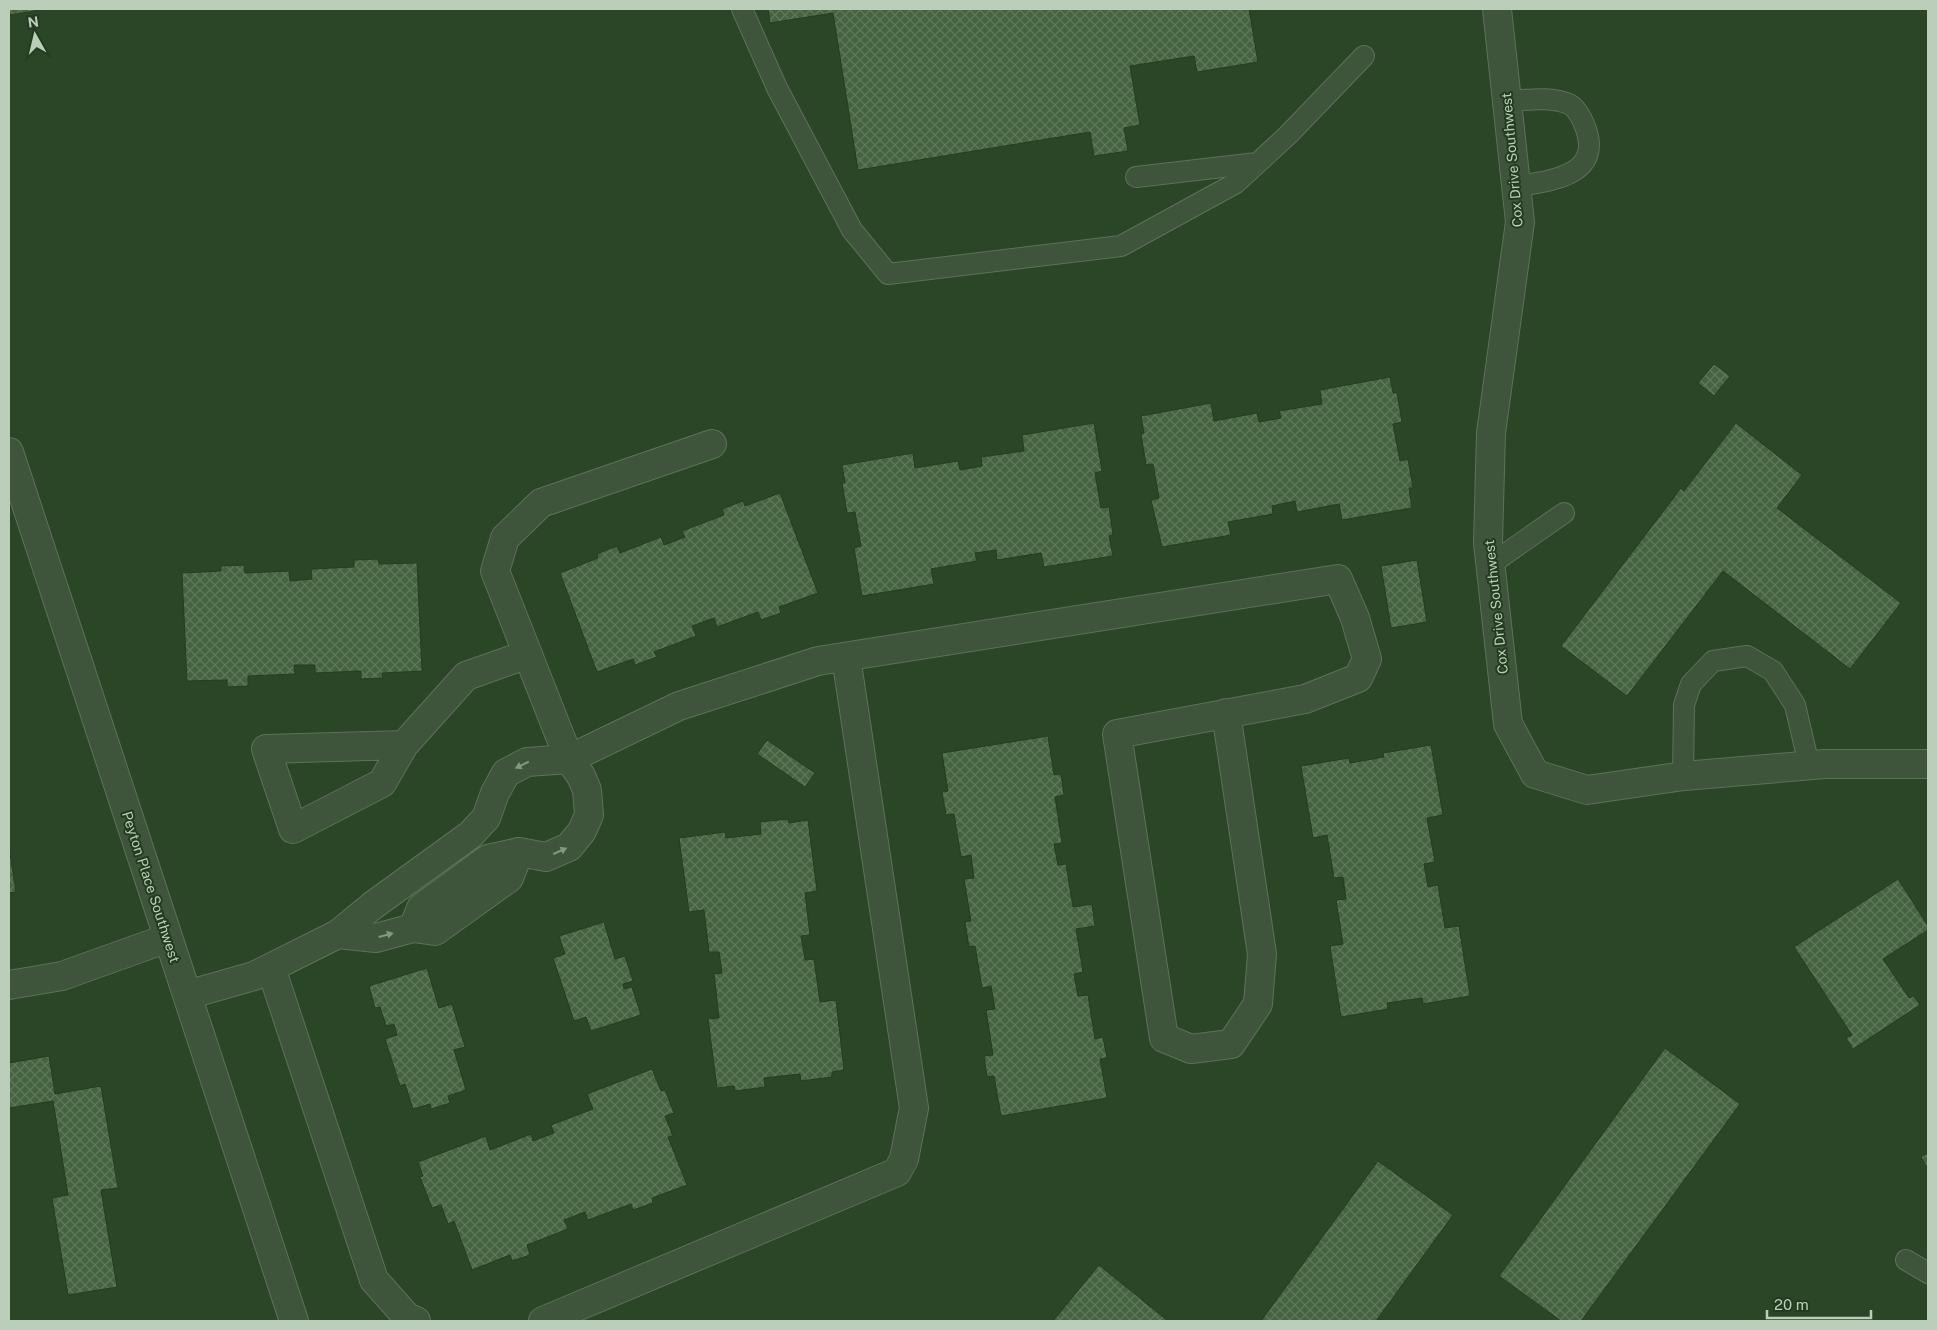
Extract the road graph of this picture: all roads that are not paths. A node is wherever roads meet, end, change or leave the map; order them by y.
1 (742, 9) edge
2 (1497, 9) edge
3 (1364, 56) dead end
4 (1508, 101) junction
5 (1257, 164) junction
6 (1136, 177) dead end
7 (1517, 186) junction
8 (712, 444) dead end
9 (9, 452) edge
10 (1564, 513) dead end
11 (1491, 564) junction
12 (528, 654) junction
13 (846, 657) junction
14 (1226, 713) junction
15 (404, 745) junction
16 (569, 759) junction
17 (1928, 764) edge
18 (1809, 765) junction
19 (1683, 778) junction
20 (470, 835) junction
21 (519, 852) junction
22 (488, 859) junction
23 (427, 868) junction
24 (443, 892) junction
25 (458, 915) junction
26 (413, 928) junction
27 (338, 934) junction
28 (168, 938) junction
29 (271, 968) junction
30 (9, 985) edge
31 (187, 994) junction
32 (1906, 1260) dead end
33 (1928, 1273) edge
34 (294, 1321) edge
35 (416, 1321) edge
36 (543, 1321) edge

1 - 5 lane
2 - 4 street, Cox Drive Southwest
3 - 5 lane
4 - 7 street, Cox Drive Southwest
4 - 7 lane
5 - 6 lane
7 - 11 street, Cox Drive Southwest
8 - 12 street
9 - 28 street, Peyton Place Southwest
10 - 11 lane
11 - 19 street, Cox Drive Southwest
12 - 15 street
12 - 16 street
13 - 14 street
13 - 16 street
13 - 36 street
14 - 14 street
15 - 15 street
16 -> 20 street
21 -> 16 street
17 - 18 street, Cox Drive Southwest
18 - 19 street, Cox Drive Southwest
18 - 19 lane
20 - 22 street
20 - 23 street
21 - 22 street
21 - 25 street
22 - 24 street
23 - 24 street
23 - 27 street
24 - 25 street
24 - 26 street
25 - 26 street
27 -> 26 street
27 - 29 street
28 - 30 street
28 - 31 street, Peyton Place Southwest
29 - 31 street
29 - 35 street
31 - 34 street, Peyton Place Southwest
32 - 33 lane

